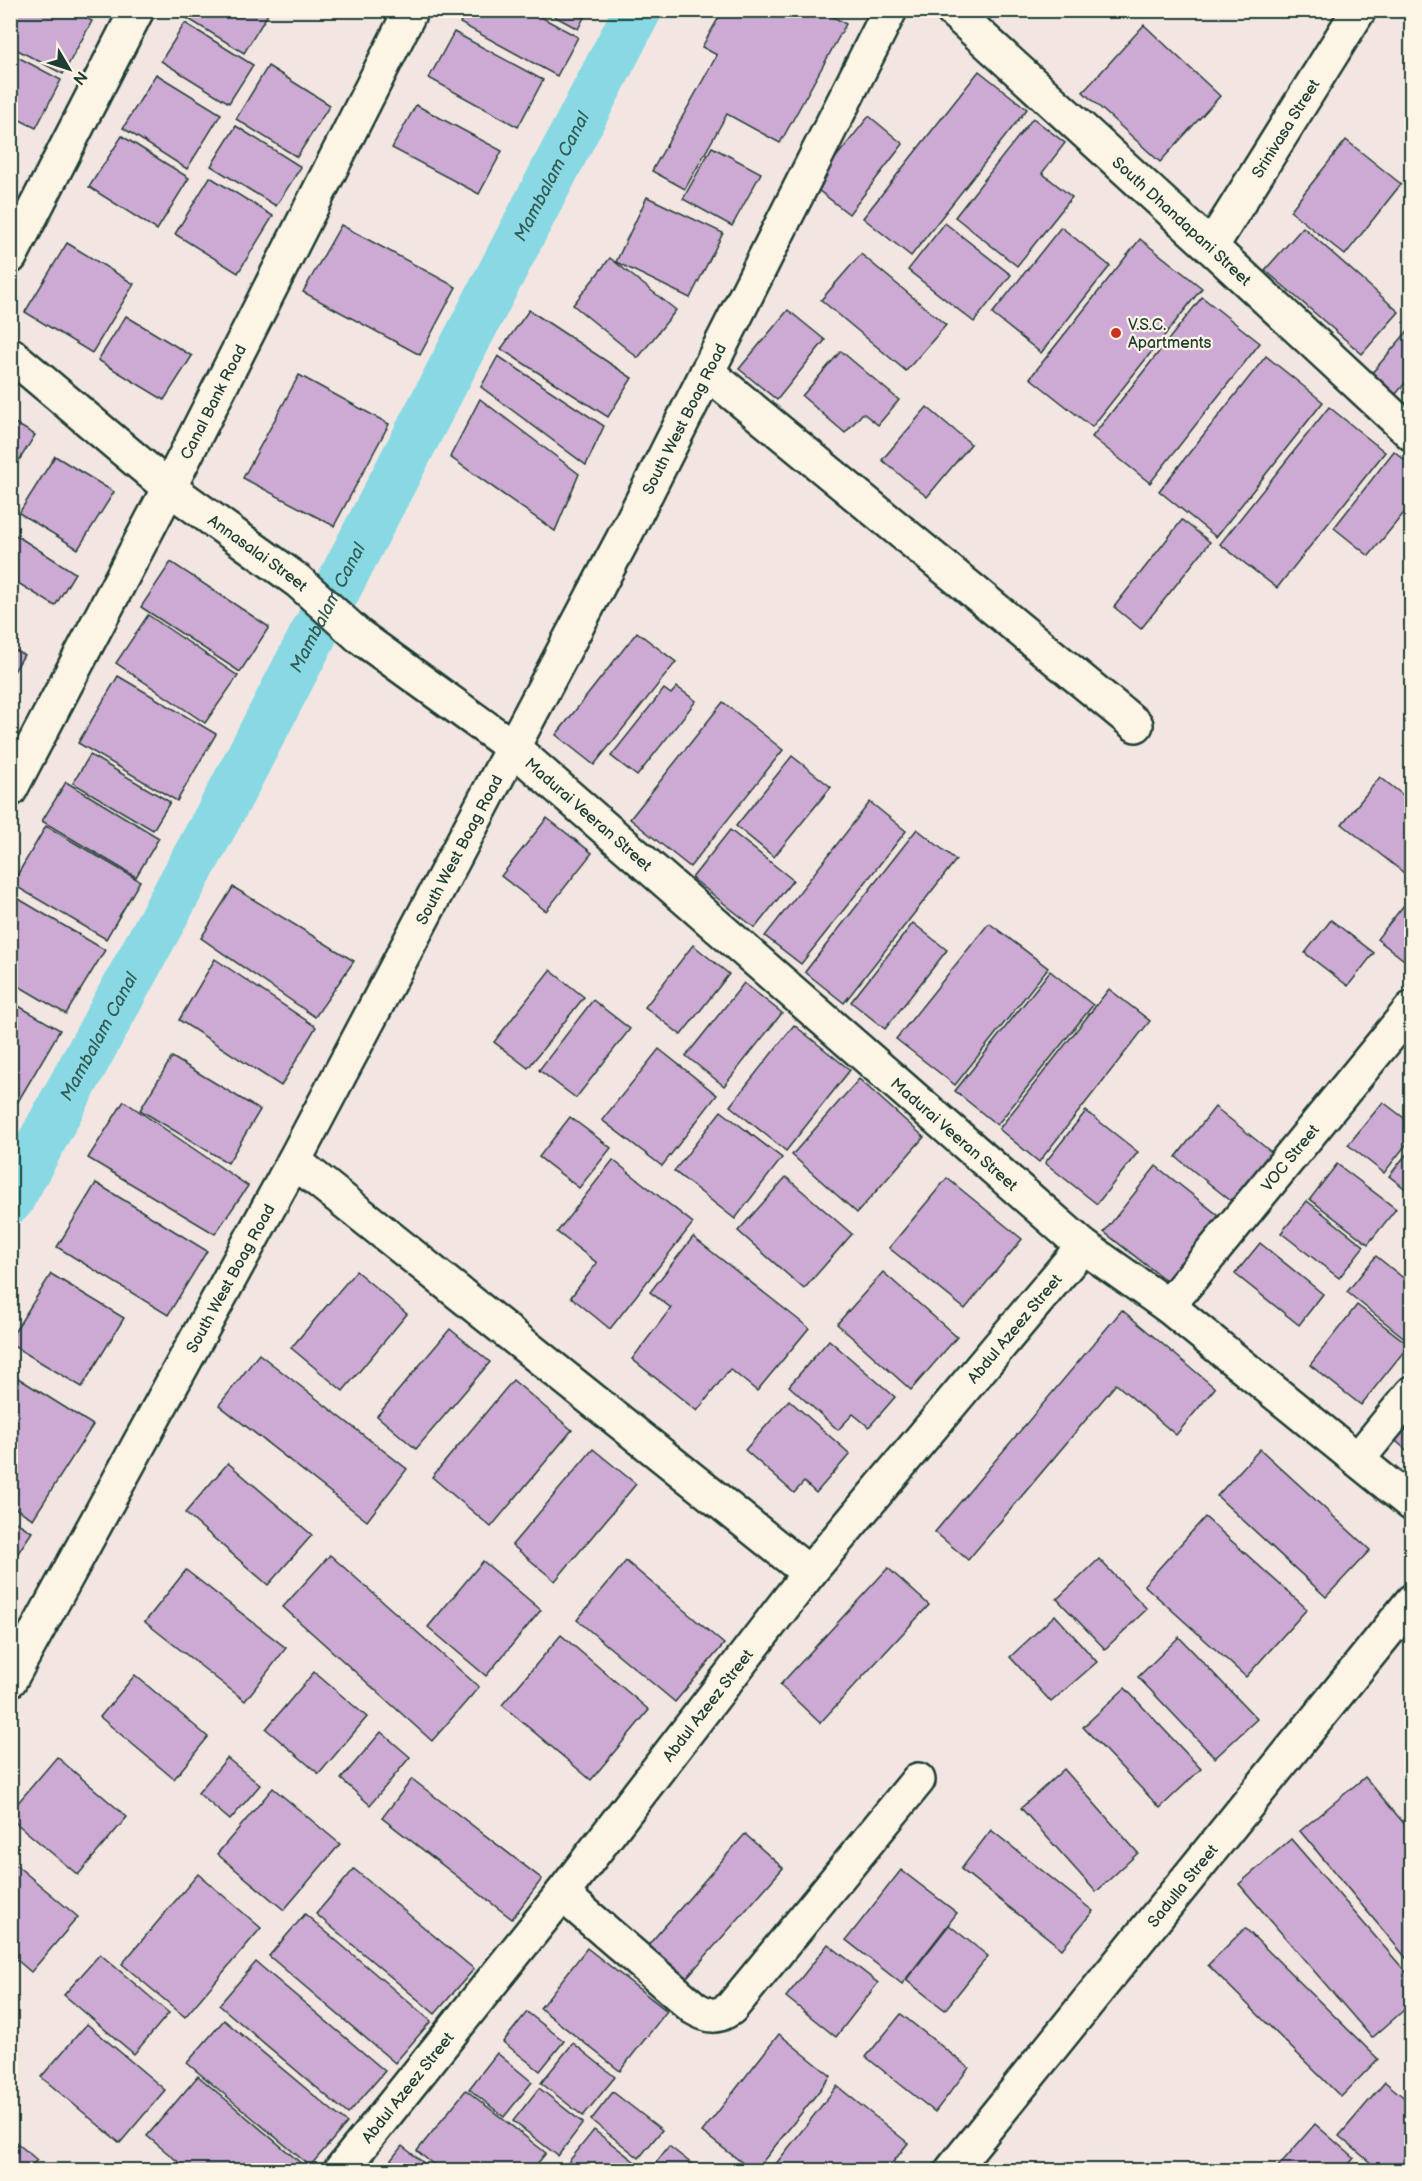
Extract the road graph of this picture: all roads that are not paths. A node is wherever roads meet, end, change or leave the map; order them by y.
1 (137, 10) edge
2 (411, 10) edge
3 (890, 10) edge
4 (952, 10) edge
5 (1359, 10) edge
6 (1211, 247) junction
7 (10, 257) edge
8 (10, 354) edge
9 (707, 372) junction
10 (1412, 434) edge
11 (168, 488) junction
12 (1136, 724) dead end
13 (512, 746) junction
14 (10, 790) edge
15 (1412, 1008) edge
16 (294, 1161) junction
17 (1083, 1246) junction
18 (1168, 1306) junction
19 (1412, 1393) edge
20 (1358, 1459) junction
21 (1412, 1504) edge
22 (809, 1573) junction
23 (1412, 1601) edge
24 (10, 1680) edge
25 (918, 1780) dead end
26 (562, 1894) junction
27 (341, 2170) edge
28 (952, 2170) edge

1 - 7 street
2 - 11 street, Canal Bank Road
3 - 9 street, South West Boag Road
4 - 6 street, South Dhandapani Street
5 - 6 street, Srinivasa Street
6 - 10 street, South Dhandapani Street
8 - 11 street, Annasalai Street
9 - 12 street
9 - 13 street, South West Boag Road
11 - 13 street, Annasalai Street
11 - 14 street, Canal Bank Road
13 - 16 street, South West Boag Road
13 - 17 street, Madurai Veeran Street
15 - 18 street, VOC Street
16 - 22 street
16 - 24 street, South West Boag Road
17 - 18 street, Madurai Veeran Street
17 - 22 street, Abdul Azeez Street
18 - 20 street, Madurai Veeran Street
19 - 20 street
20 - 21 street, Madurai Veeran Street
22 - 26 street, Abdul Azeez Street
23 - 28 street, Sadulla Street
25 - 26 street
26 - 27 street, Abdul Azeez Street

